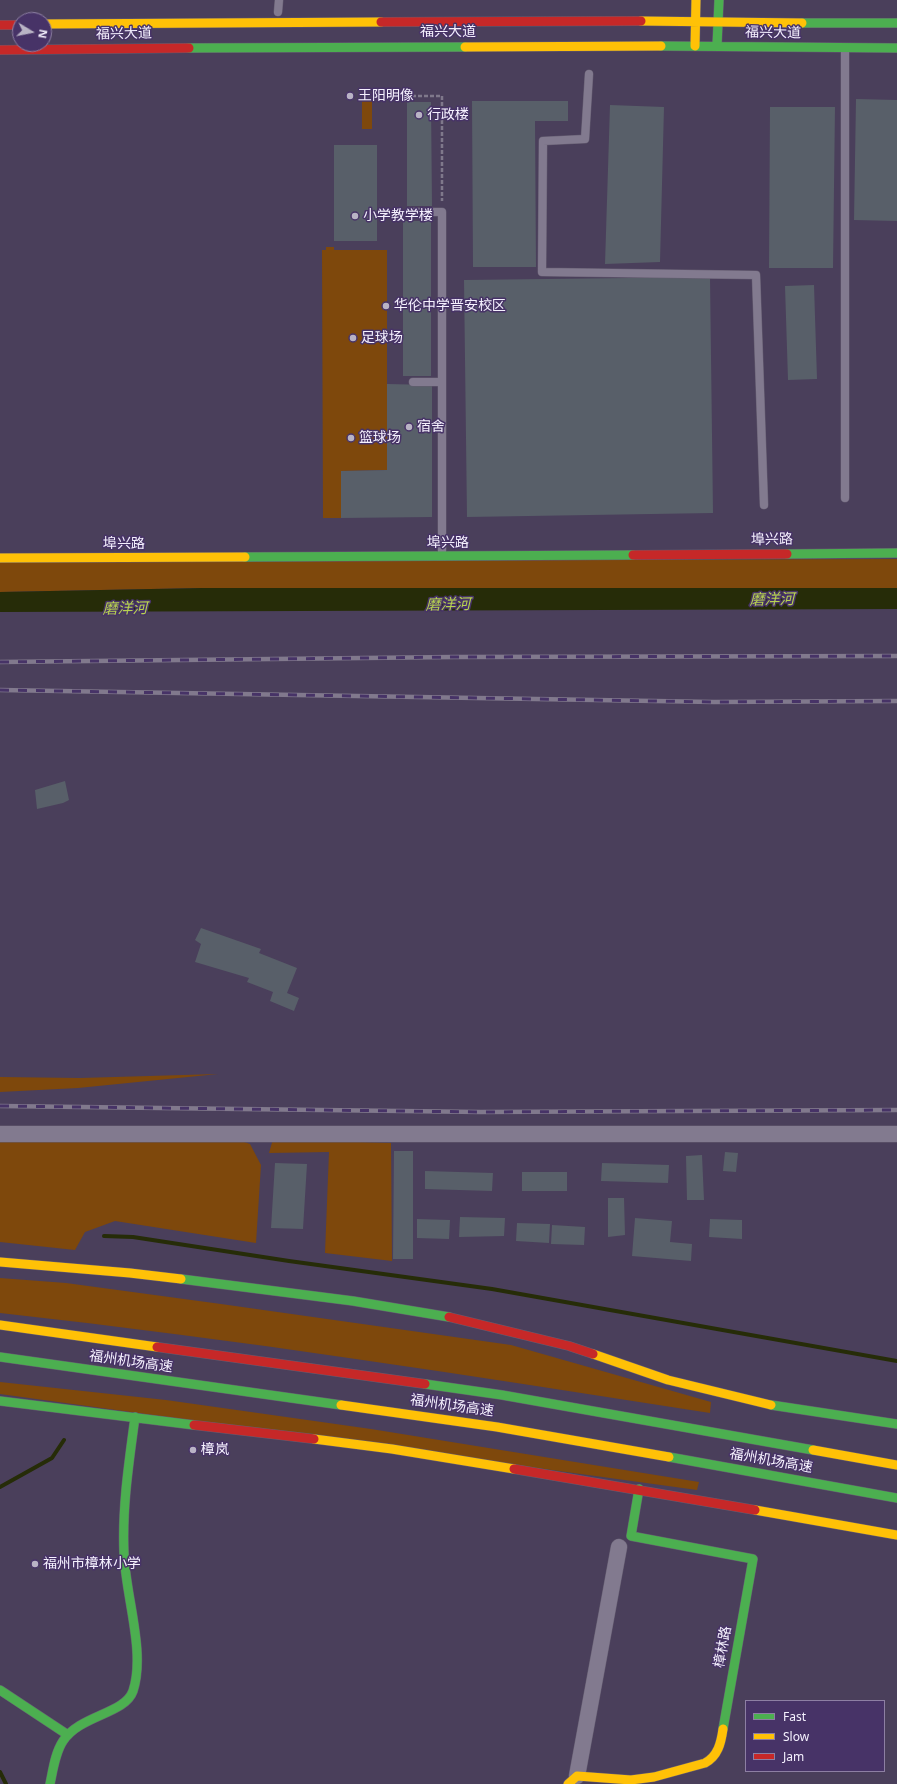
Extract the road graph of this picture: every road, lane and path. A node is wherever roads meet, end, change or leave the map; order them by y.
1 (279, 0) edge
2 (696, 0) edge
3 (719, 0) edge
4 (278, 12) dead end
5 (695, 21) junction
6 (718, 22) junction
7 (897, 23) edge
8 (52, 24) edge
9 (0, 25) edge
10 (12, 25) edge
11 (695, 46) junction
12 (717, 46) junction
13 (845, 48) junction
14 (897, 48) edge
15 (0, 50) edge
16 (589, 74) dead end
17 (400, 96) dead end
18 (410, 212) dead end
19 (442, 212) junction
20 (413, 382) dead end
21 (442, 382) junction
22 (845, 498) dead end
23 (764, 505) dead end
24 (897, 553) edge
25 (442, 557) junction
26 (0, 558) edge
27 (0, 1134) edge
28 (897, 1134) edge
29 (0, 1262) edge
30 (0, 1325) edge
31 (0, 1357) edge
32 (0, 1400) edge
33 (135, 1417) junction
34 (897, 1424) edge
35 (897, 1465) edge
36 (639, 1489) junction
37 (897, 1498) edge
38 (897, 1535) edge
39 (632, 1536) junction
40 (619, 1547) joint
41 (0, 1690) edge
42 (68, 1735) junction
43 (573, 1780) edge
44 (50, 1784) edge

1 - 4 lane
2 - 5 main road
3 - 6 main road
5 - 6 main road, 福兴大道
5 - 8 main road, 福兴大道
5 - 11 main road
6 - 7 main road, 福兴大道
6 - 12 main road
9 - 10 main road
11 - 12 main road, 福兴大道
11 - 15 main road, 福兴大道
12 - 13 main road, 福兴大道
13 - 14 main road, 福兴大道
13 - 22 lane
16 - 23 lane
17 - 19 path
18 - 19 lane
19 - 21 lane
20 - 21 lane
21 - 25 lane
24 - 25 main road, 埠兴路
25 - 26 main road, 埠兴路
27 - 28 street
29 - 34 main road
30 - 35 main road, 福州机场高速
31 - 37 main road, 福州机场高速
32 - 33 main road
33 - 36 main road
33 - 42 main road
36 - 38 main road
36 - 39 main road
39 - 40 lane
39 - 43 main road, 樟林路
40 - 43 street
41 - 42 main road
42 - 44 main road

